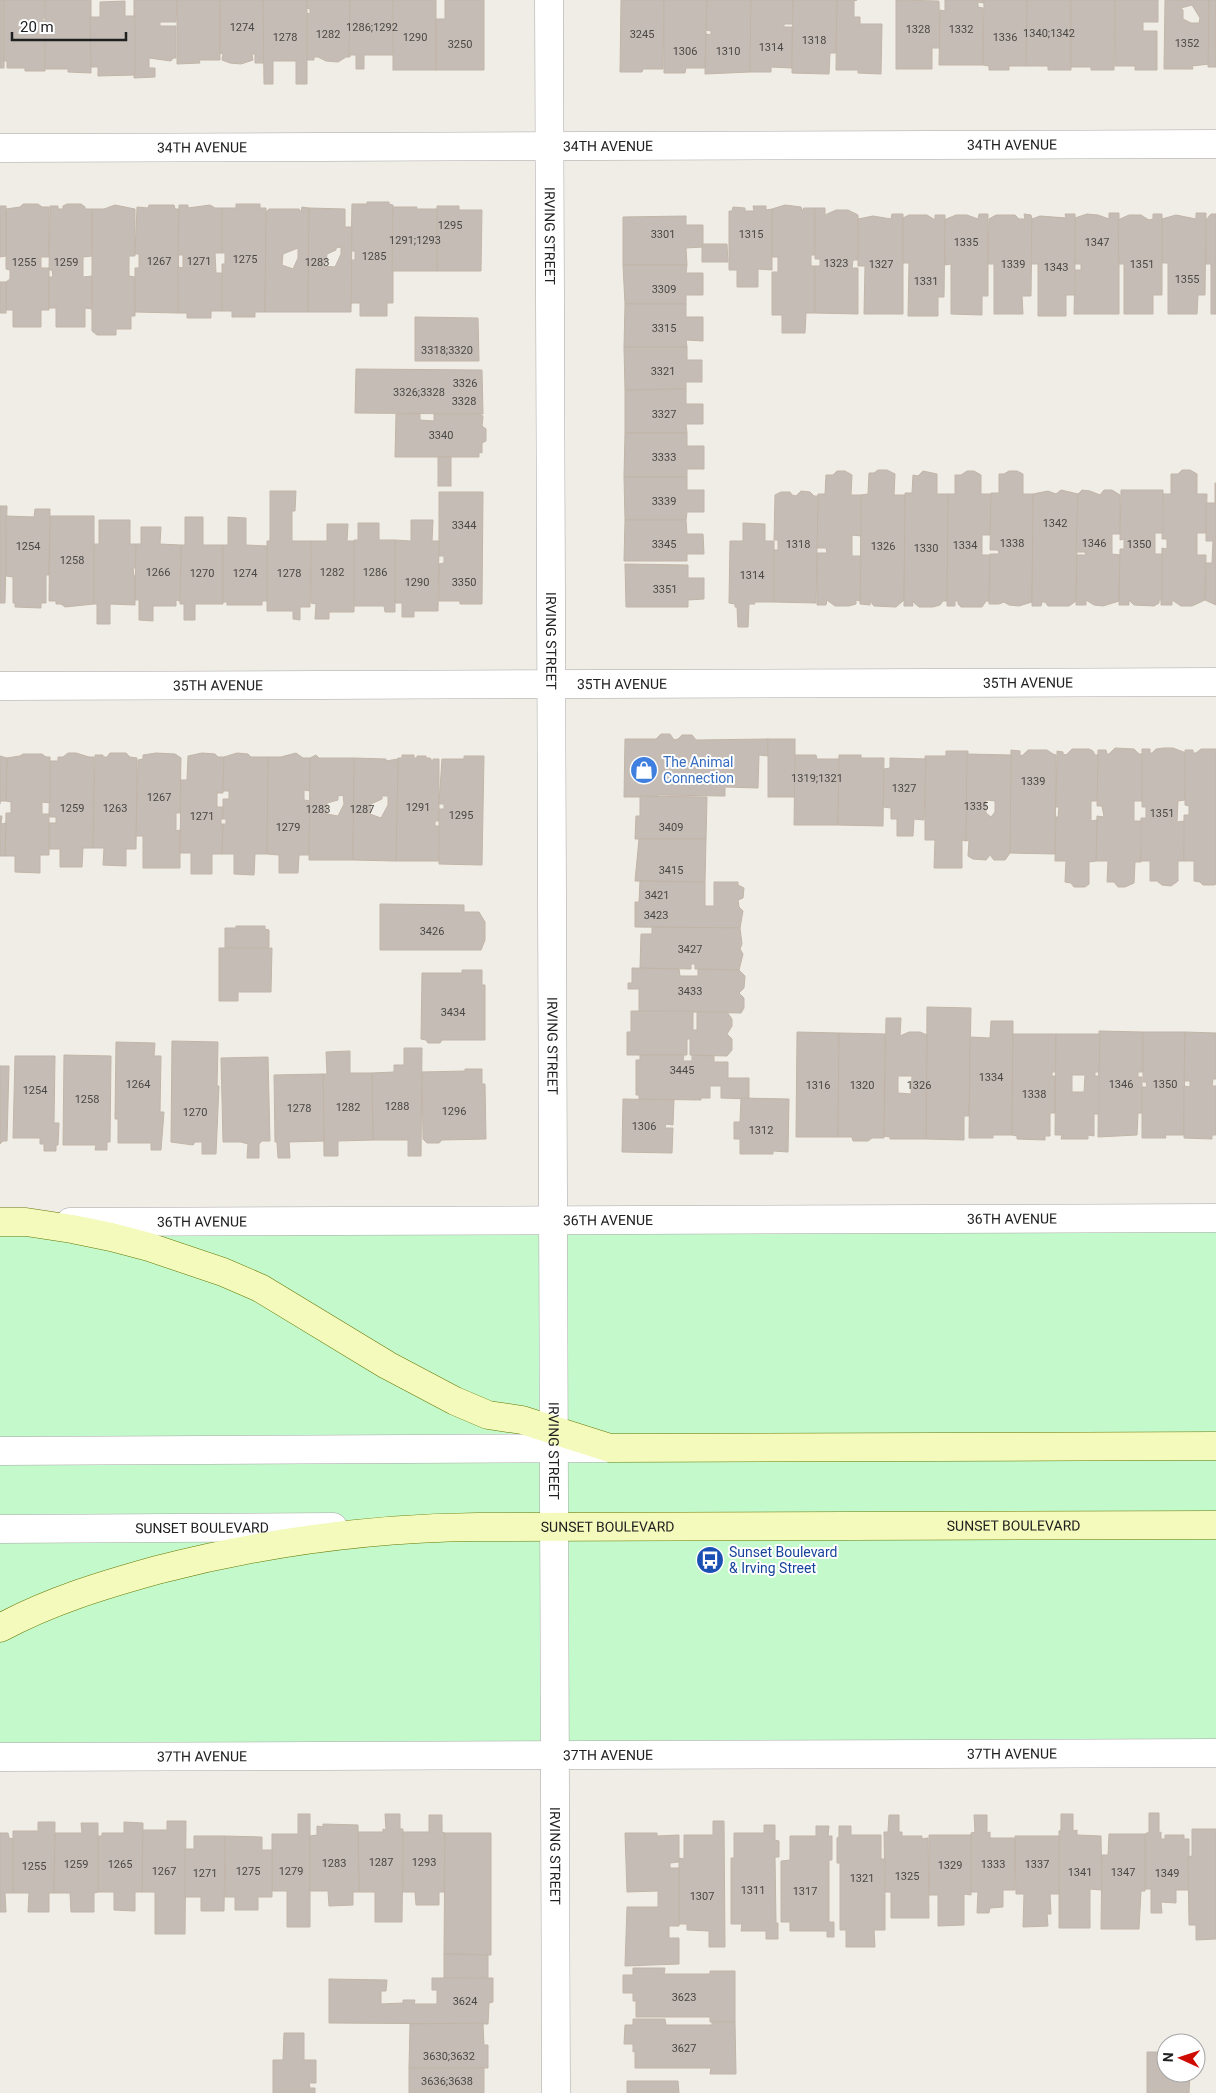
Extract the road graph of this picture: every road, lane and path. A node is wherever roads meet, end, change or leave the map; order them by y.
1 (549, 0) edge
2 (1216, 144) edge
3 (550, 146) junction
4 (0, 148) edge
5 (1216, 682) edge
6 (551, 684) junction
7 (0, 686) edge
8 (1216, 1218) edge
9 (553, 1220) junction
10 (13, 1222) edge
11 (553, 1440) junction
12 (1216, 1446) edge
13 (0, 1451) edge
14 (1216, 1525) edge
15 (462, 1527) junction
16 (554, 1527) junction
17 (0, 1528) edge
18 (0, 1628) edge
19 (1216, 1753) edge
20 (555, 1756) junction
21 (0, 1757) edge
22 (556, 2093) edge

1 - 3 street, IRVING STREET
2 - 3 street, 34TH AVENUE
3 - 4 street, 34TH AVENUE
3 - 6 street, IRVING STREET
5 - 6 street, 35TH AVENUE
6 - 7 street, 35TH AVENUE
6 - 9 street, IRVING STREET
8 - 9 street, 36TH AVENUE
9 - 10 street, 36TH AVENUE
9 - 11 street, IRVING STREET
10 - 11 main road
11 - 12 main road
11 - 13 street
11 - 16 street, IRVING STREET
14 - 16 main road, SUNSET BOULEVARD
15 - 16 main road, SUNSET BOULEVARD
15 - 17 street, SUNSET BOULEVARD
15 - 18 main road
16 - 20 street, IRVING STREET
19 - 20 street, 37TH AVENUE
20 - 21 street, 37TH AVENUE
20 - 22 street, IRVING STREET

